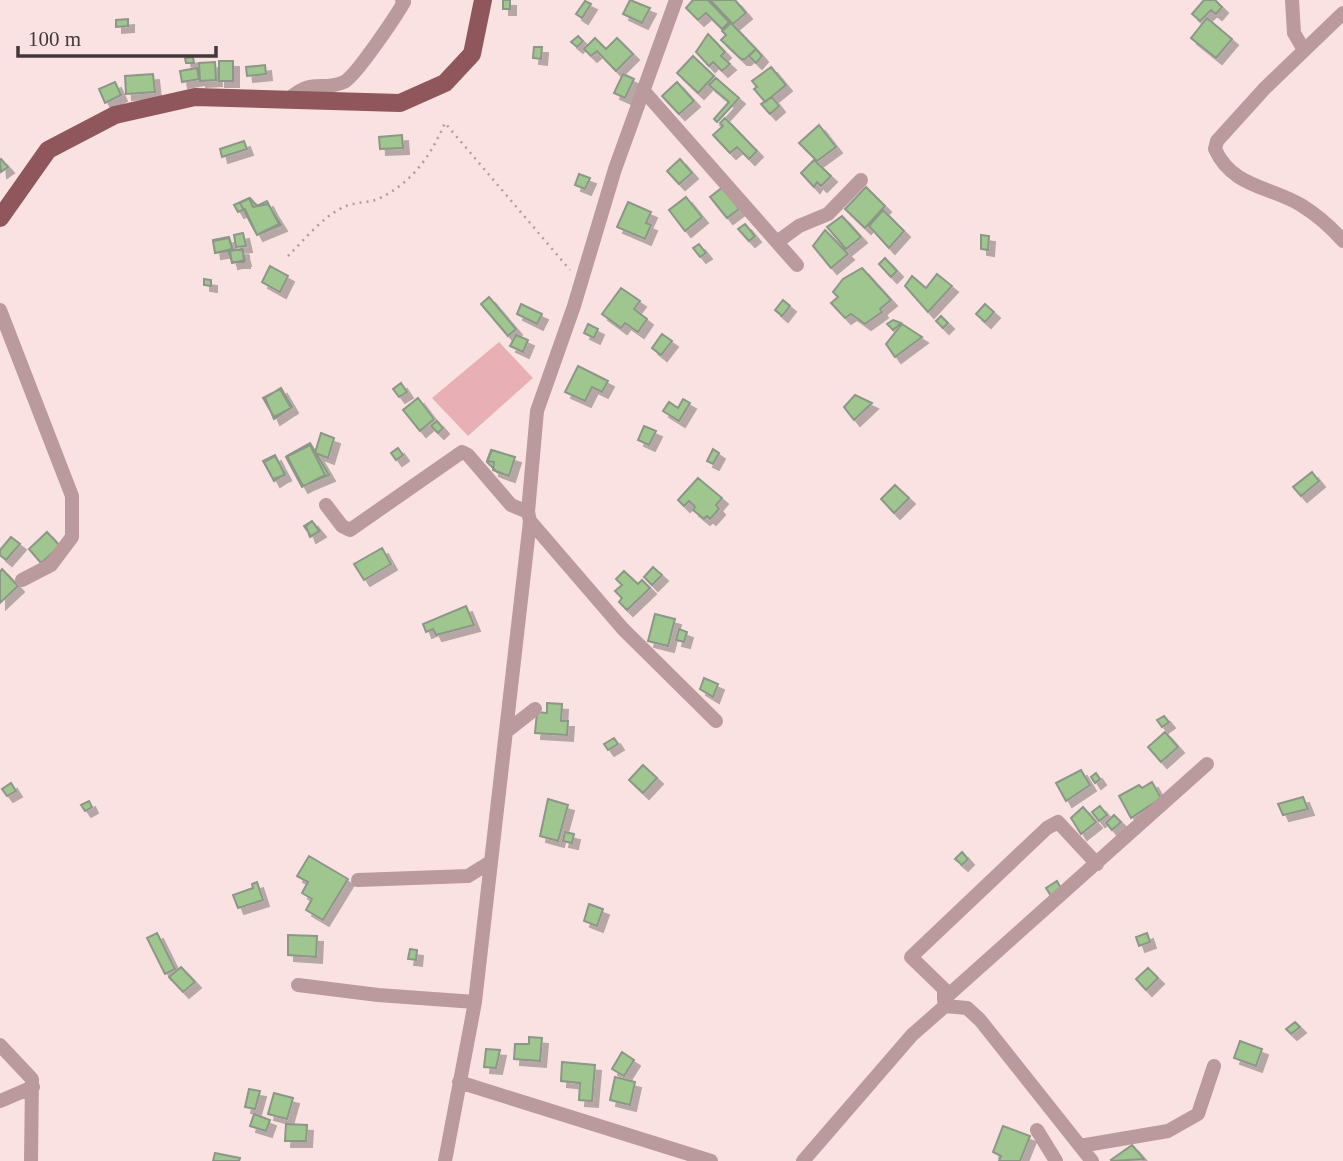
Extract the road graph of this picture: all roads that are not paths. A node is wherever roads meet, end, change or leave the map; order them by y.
1 (483, 0) edge
2 (676, 0) edge
3 (1292, 0) edge
4 (404, 1) edge
5 (1343, 13) edge
6 (1304, 50) junction
7 (643, 90) junction
8 (288, 100) junction
9 (861, 180) dead end
10 (0, 218) edge
11 (1343, 241) edge
12 (777, 242) junction
13 (797, 265) dead end
14 (0, 310) edge
15 (326, 505) dead end
16 (529, 516) junction
17 (22, 580) dead end
18 (535, 709) dead end
19 (716, 720) dead end
20 (507, 731) junction
21 (1208, 764) dead end
22 (489, 863) junction
23 (1097, 864) junction
24 (358, 880) dead end
25 (298, 985) dead end
26 (475, 1002) junction
27 (944, 1002) junction
28 (0, 1045) edge
29 (1214, 1066) dead end
30 (458, 1082) junction
31 (33, 1087) junction
32 (0, 1101) edge
33 (1037, 1130) dead end
34 (1080, 1146) junction
35 (31, 1161) edge
36 (444, 1161) edge
37 (711, 1161) edge
38 (803, 1161) edge
39 (1056, 1161) edge
40 (1092, 1161) edge

1 - 8 main road
2 - 7 street
3 - 6 street
4 - 8 street
5 - 6 street
6 - 11 street
7 - 12 street
7 - 16 street
8 - 10 main road
9 - 12 street
12 - 13 street
14 - 17 street
15 - 16 street
16 - 19 street
16 - 20 street
18 - 20 street
20 - 22 street
21 - 23 street
22 - 24 street
22 - 26 street
23 - 27 street
23 - 27 street
25 - 26 street
26 - 30 street
27 - 34 street
27 - 38 street
28 - 31 street
29 - 34 street
30 - 36 street
30 - 37 street
31 - 32 street
31 - 35 street
33 - 39 street
34 - 40 street

